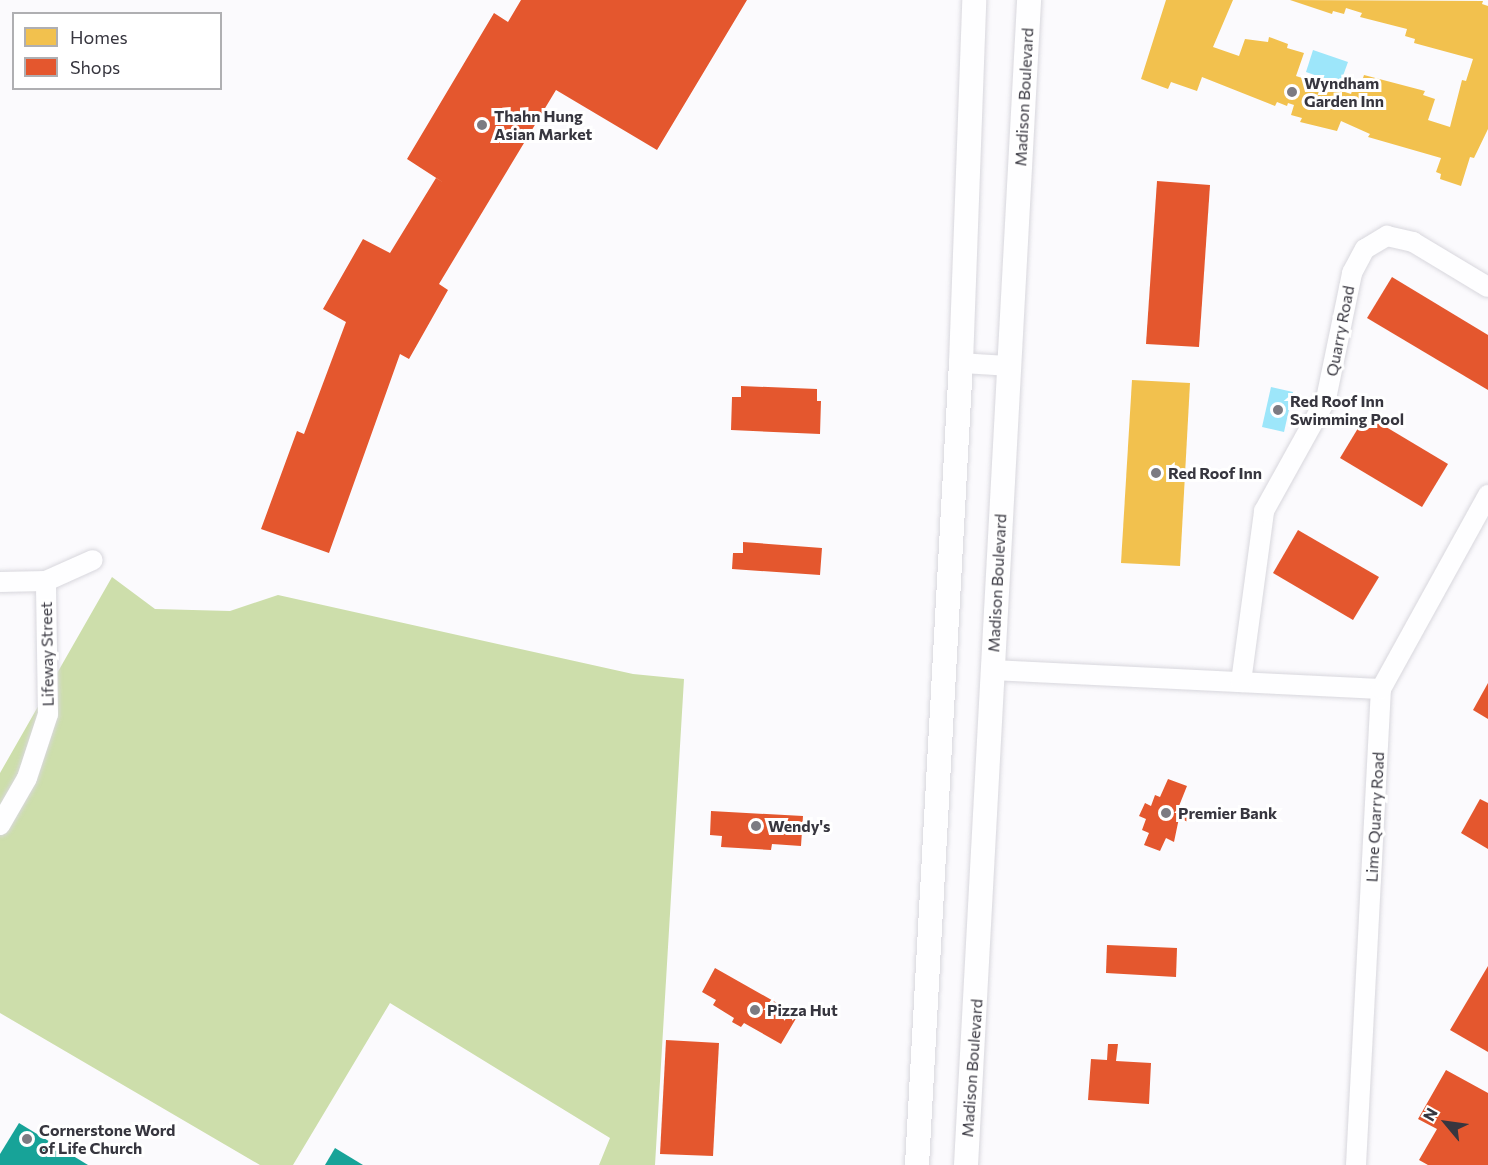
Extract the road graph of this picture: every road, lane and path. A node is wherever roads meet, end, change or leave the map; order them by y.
1 (975, 0) edge
2 (1029, 0) edge
3 (1488, 287) edge
4 (961, 363) junction
5 (1009, 366) junction
6 (1488, 495) edge
7 (93, 560) dead end
8 (46, 581) junction
9 (0, 582) edge
10 (992, 670) junction
11 (1241, 682) junction
12 (1382, 689) junction
13 (0, 825) edge
14 (917, 1165) edge
15 (966, 1165) edge
16 (1356, 1165) edge

1 - 4 main road
2 - 5 main road, Madison Boulevard
3 - 11 street, Quarry Road
4 - 5 street
4 - 14 main road
5 - 10 main road, Madison Boulevard
6 - 12 street, Lime Quarry Road
7 - 8 street
8 - 9 street
8 - 13 street, Lifeway Street
10 - 11 street
10 - 15 main road, Madison Boulevard
11 - 12 street
12 - 16 street, Lime Quarry Road

